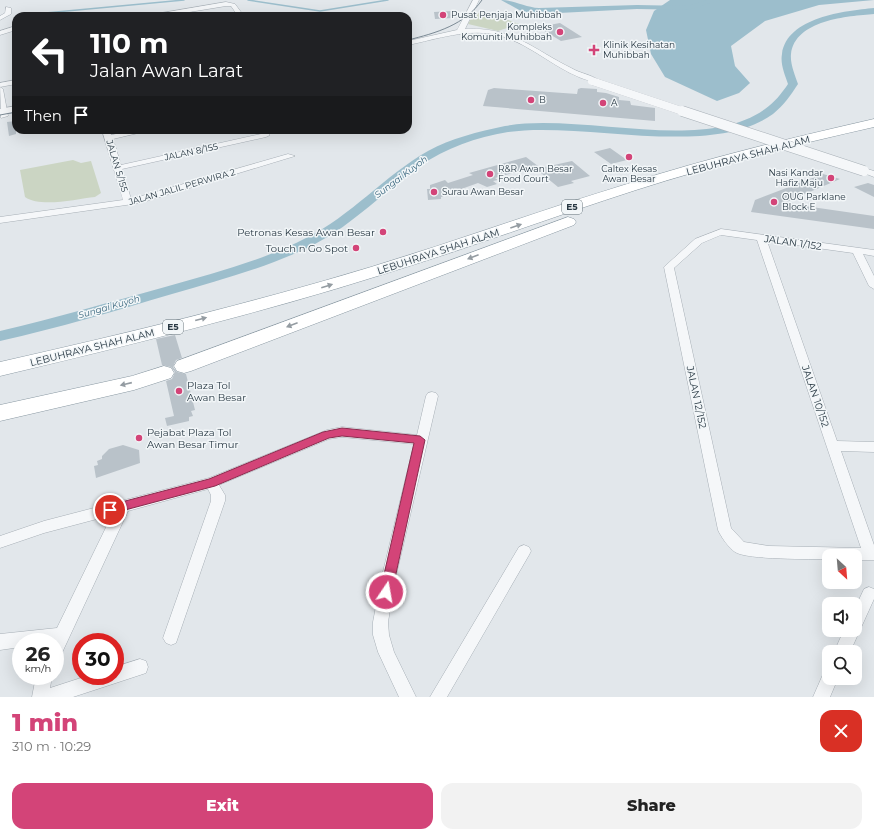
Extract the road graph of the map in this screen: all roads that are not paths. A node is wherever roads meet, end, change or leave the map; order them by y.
1 (469, 0) edge
2 (476, 0) edge
3 (8, 8) dead end
4 (172, 12) edge
5 (238, 12) edge
6 (0, 18) edge
7 (12, 29) edge
8 (460, 31) junction
9 (0, 33) edge
10 (412, 37) edge
11 (412, 42) edge
12 (12, 83) edge
13 (0, 85) edge
14 (0, 89) edge
15 (12, 110) edge
16 (2, 114) edge
17 (874, 123) edge
18 (874, 131) edge
19 (107, 134) edge
20 (259, 134) edge
21 (292, 156) dead end
22 (117, 168) junction
23 (870, 171) edge
24 (128, 202) junction
25 (0, 220) edge
26 (712, 233) joint
27 (761, 237) junction
28 (856, 250) junction
29 (874, 253) edge
30 (870, 270) edge
31 (874, 286) edge
32 (184, 366) dead end
33 (0, 369) edge
34 (164, 373) dead end
35 (432, 396) dead end
36 (0, 413) edge
37 (420, 440) junction
38 (832, 446) junction
39 (874, 447) edge
40 (211, 483) junction
41 (123, 506) junction
42 (0, 542) edge
43 (524, 552) dead end
44 (872, 554) edge
45 (869, 594) dead end
46 (862, 609) edge
47 (64, 633) edge
48 (171, 638) dead end
49 (12, 641) edge
50 (0, 642) edge
51 (140, 667) dead end
52 (124, 672) edge
53 (42, 685) edge
54 (85, 685) edge
55 (827, 685) edge
56 (40, 697) edge
57 (48, 697) edge
58 (408, 697) edge
59 (438, 697) edge
60 (821, 697) edge

1 - 10 street
2 - 8 street
3 - 6 street
4 - 5 street
7 - 9 street
8 - 11 street
8 - 23 street, bridge
12 - 13 street
14 - 16 street
15 - 16 street
33 -> 17 highway, LEBUHRAYA SHAH ALAM / E5
18 -> 32 highway, LEBUHRAYA SHAH ALAM / E5
19 - 22 street, JALAN 5/155
20 - 22 street, JALAN 8/155
21 - 24 street, JALAN JALIL PERWIRA 2
22 - 24 street, JALAN 5/155
24 - 25 street, JALAN JALIL PERWIRA 2
26 - 27 street, JALAN 1/152
26 - 44 street, JALAN 12/152
27 - 28 street, JALAN 1/152
27 - 38 street, JALAN 10/152
28 - 29 street, JALAN 1/152
28 - 30 street
30 - 31 street
34 -> 36 highway
35 - 37 street
37 - 40 street
37 - 58 street
38 - 39 street
38 - 44 street, JALAN 10/152
40 - 41 street
40 - 48 street
41 - 42 street
41 - 47 street
43 - 59 street
45 - 46 street
49 - 50 street
51 - 52 street
53 - 56 street
54 - 57 street
55 - 60 street

